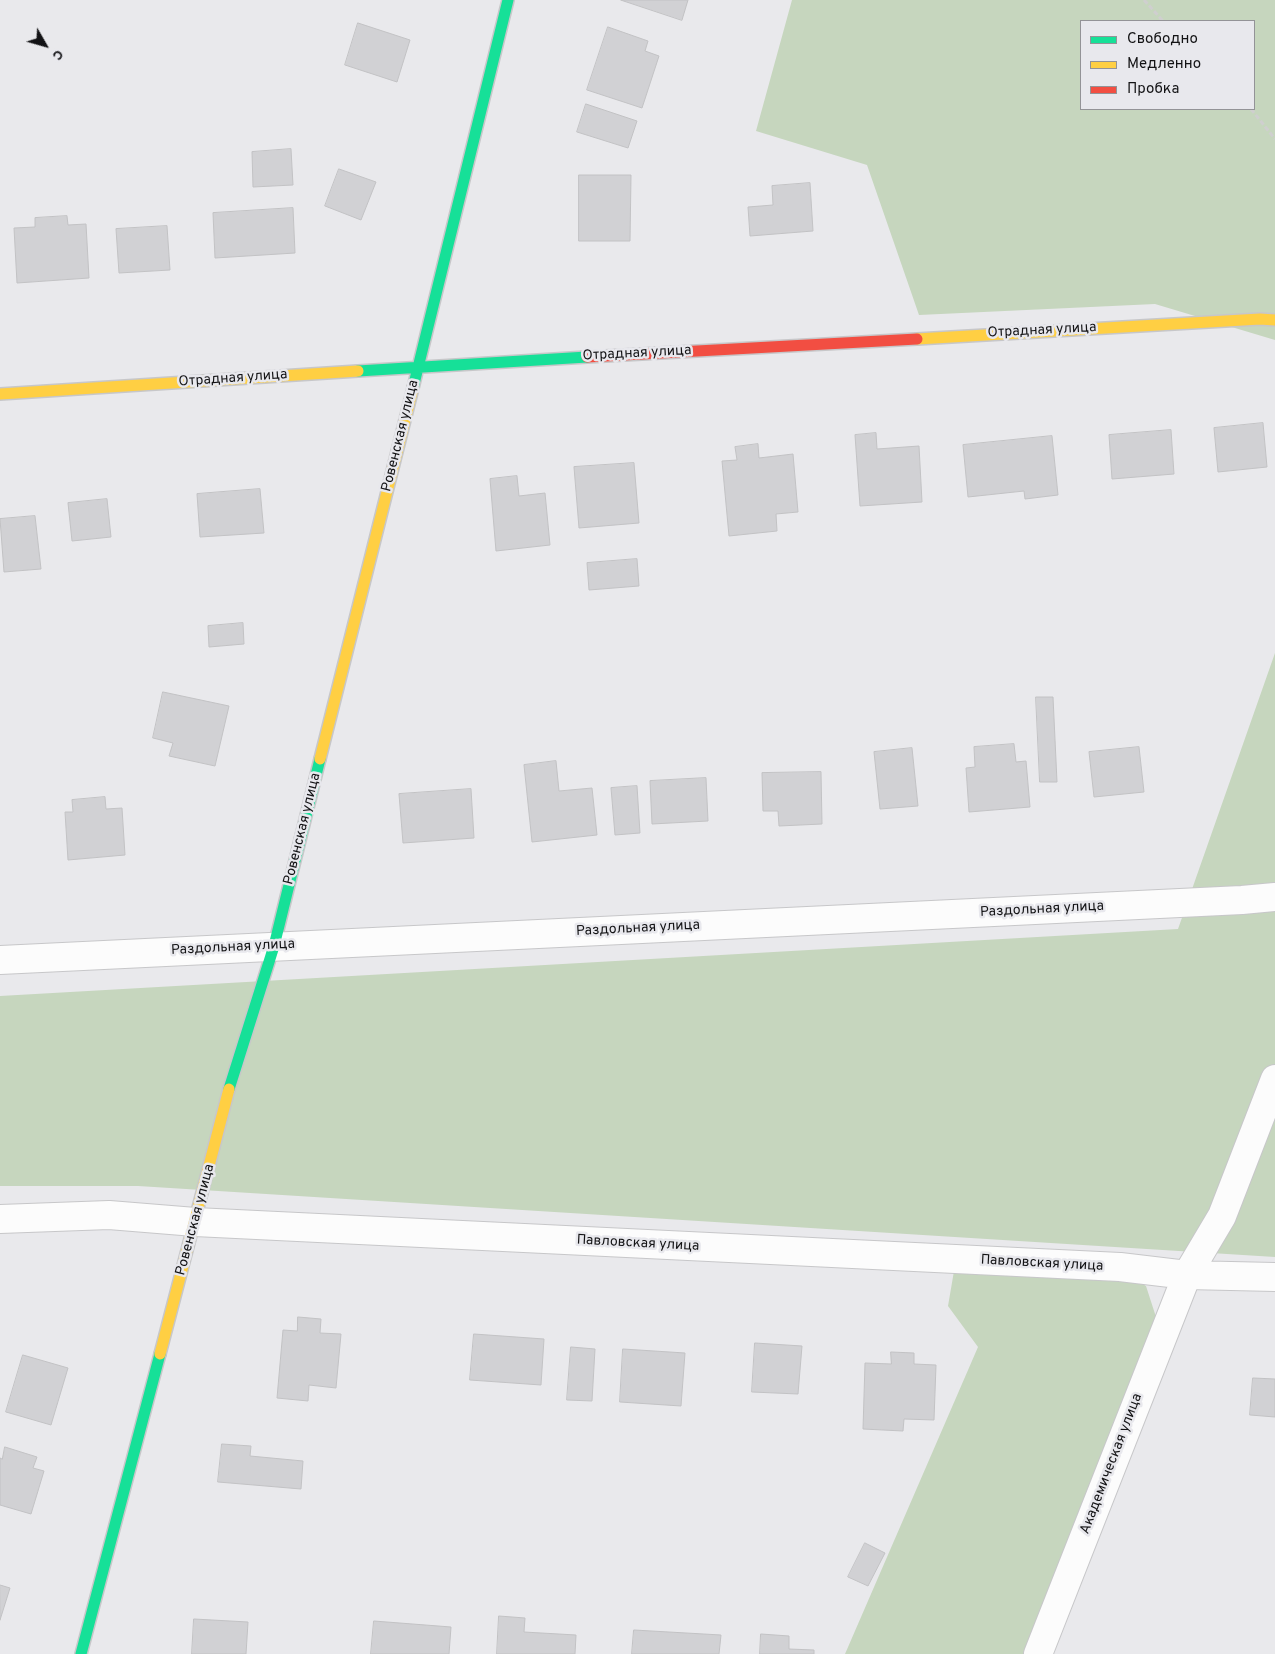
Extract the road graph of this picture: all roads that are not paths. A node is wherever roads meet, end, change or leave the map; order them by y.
1 (508, 0) edge
2 (1275, 320) edge
3 (418, 367) junction
4 (0, 394) edge
5 (1275, 897) edge
6 (274, 946) junction
7 (0, 960) edge
8 (1275, 1079) edge
9 (0, 1219) edge
10 (195, 1222) junction
11 (1187, 1275) junction
12 (1275, 1276) edge
13 (81, 1654) edge
14 (1038, 1654) edge

1 - 3 street, Ровенская улица
2 - 3 street, Отрадная улица
3 - 4 street, Отрадная улица
3 - 6 street, Ровенская улица
5 - 6 street, Раздольная улица
6 - 7 street, Раздольная улица
6 - 10 street, Ровенская улица
8 - 11 street, Академическая улица
9 - 10 street, Павловская улица
10 - 11 street, Павловская улица
10 - 13 street, Ровенская улица
11 - 12 street, Павловская улица
11 - 14 street, Академическая улица

